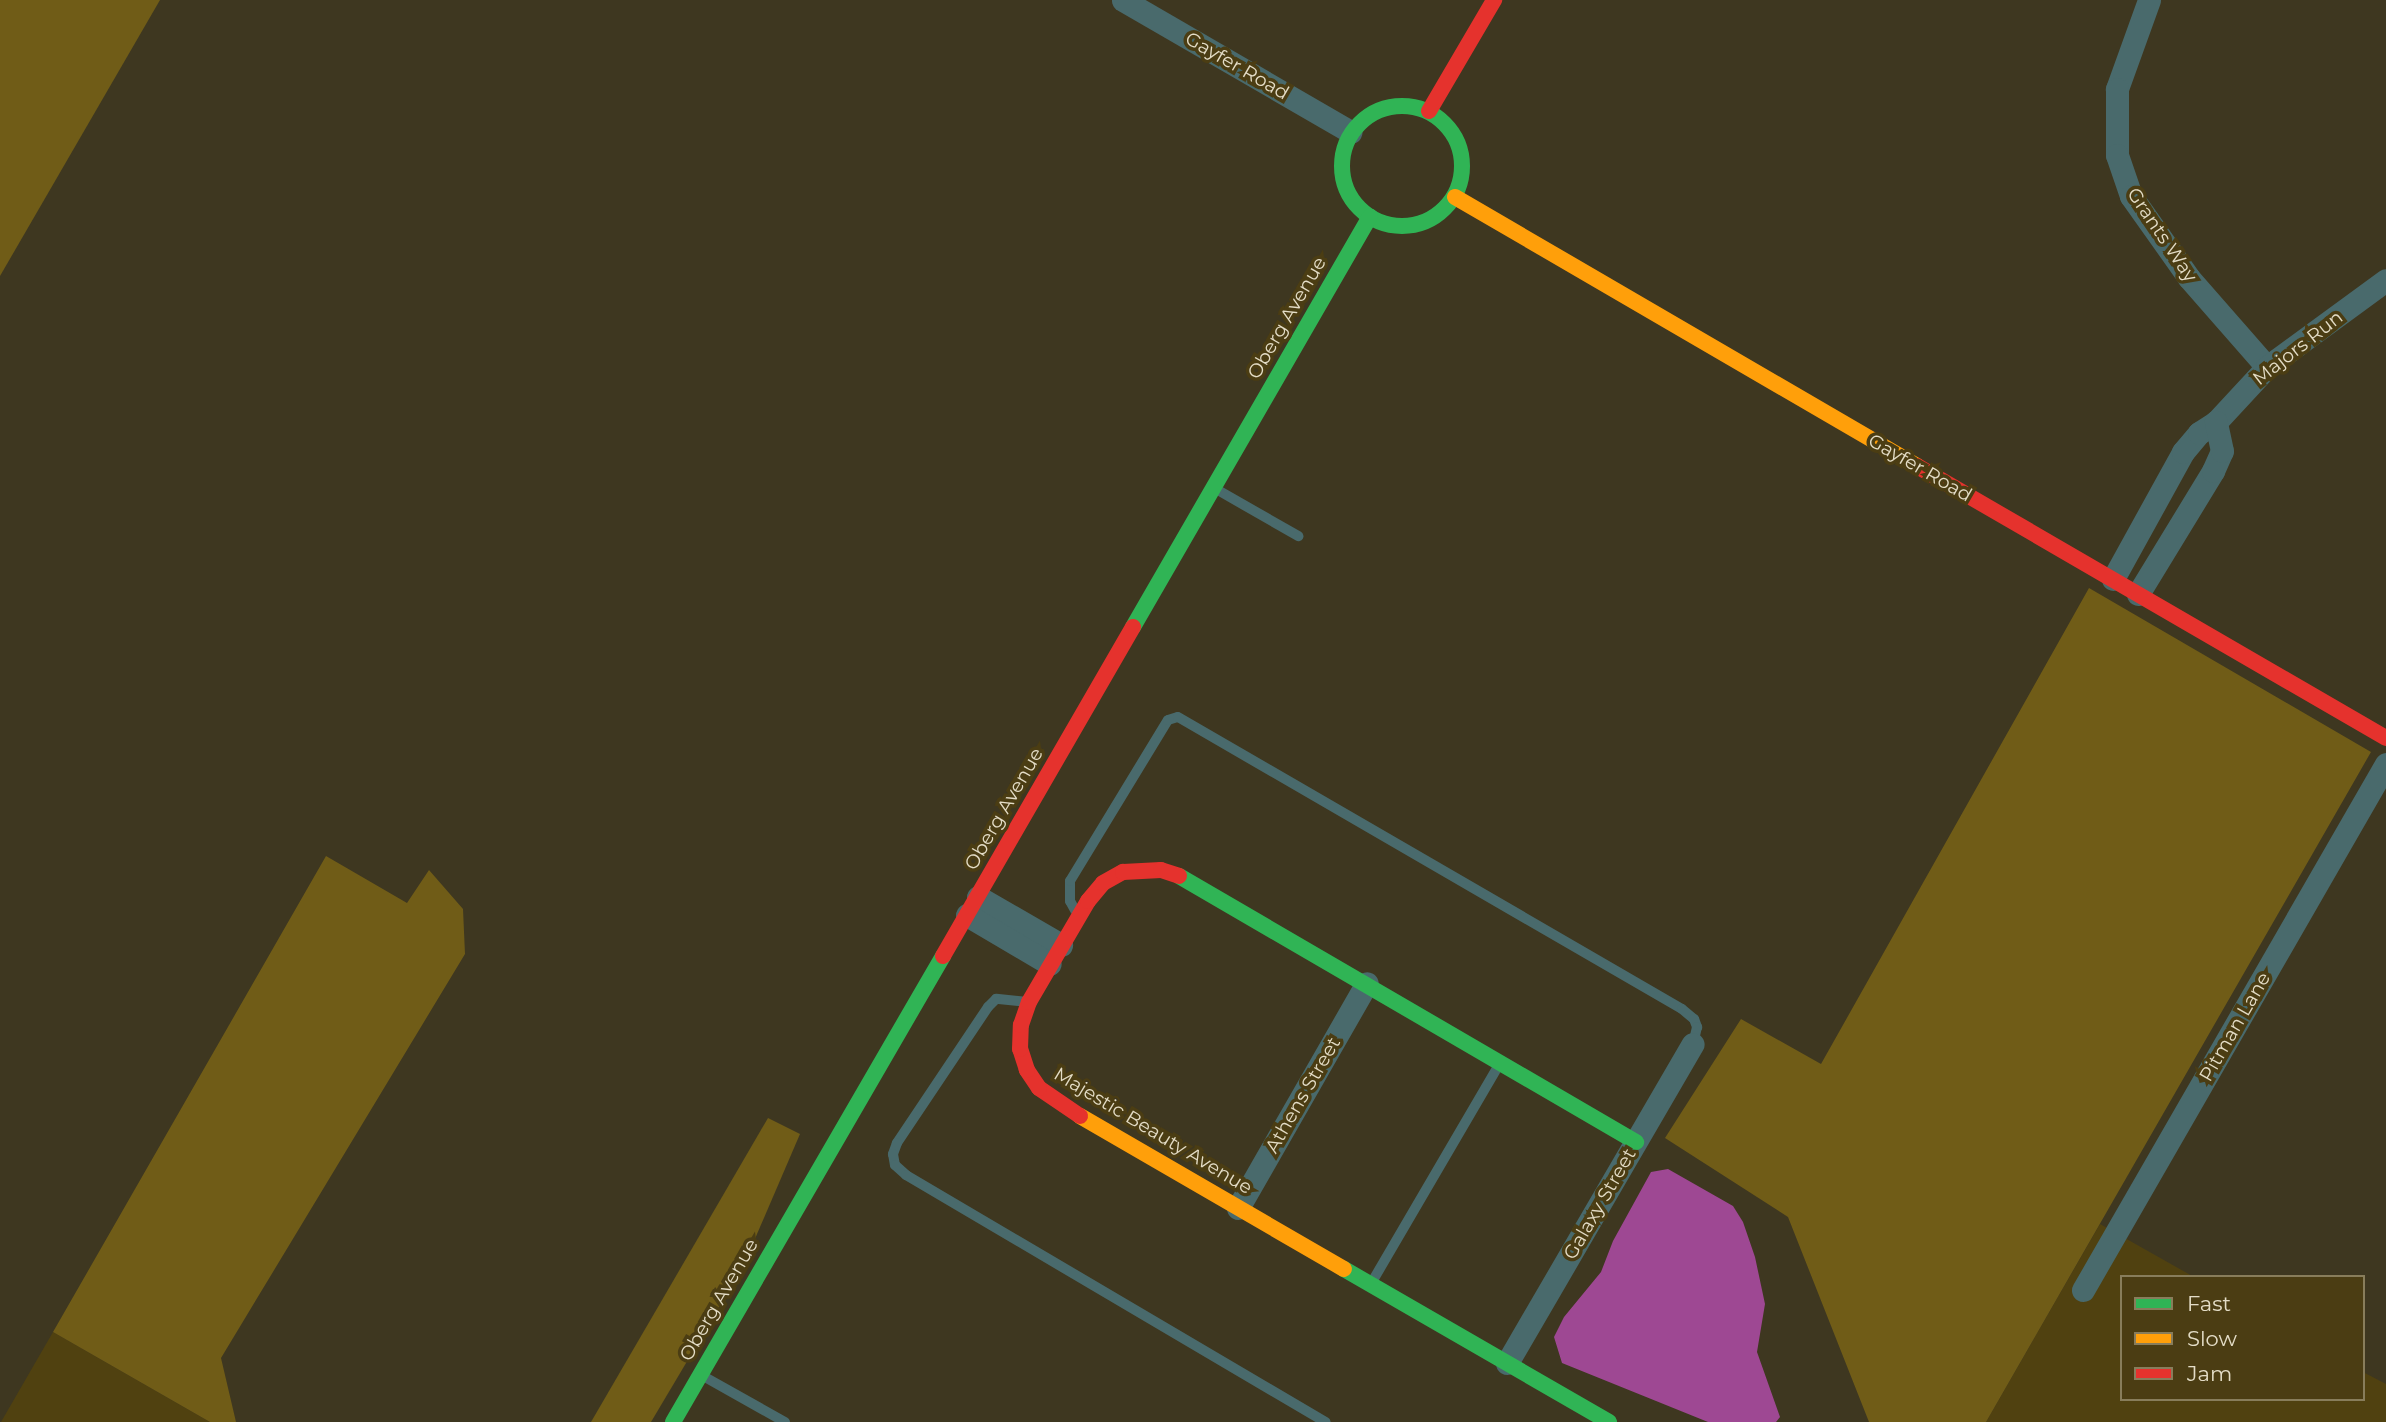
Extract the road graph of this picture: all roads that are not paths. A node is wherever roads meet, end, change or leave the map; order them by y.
1 (1124, 0) edge
2 (1494, 0) edge
3 (2149, 0) edge
4 (1429, 111) junction
5 (1351, 132) junction
6 (1455, 197) junction
7 (1370, 217) junction
8 (2386, 280) edge
9 (2267, 367) junction
10 (2216, 422) junction
11 (1214, 488) junction
12 (1298, 536) dead end
13 (2113, 579) junction
14 (2138, 594) junction
15 (2386, 738) edge
16 (2386, 764) edge
17 (972, 906) junction
18 (1079, 916) junction
19 (1055, 954) junction
20 (1367, 983) junction
21 (1029, 1002) junction
22 (1693, 1044) joint
23 (1501, 1062) junction
24 (1636, 1142) junction
25 (1238, 1208) junction
26 (1370, 1284) junction
27 (2083, 1290) dead end
28 (1507, 1363) junction
29 (700, 1374) junction
30 (673, 1422) edge
31 (785, 1422) edge
32 (1326, 1422) edge
33 (1609, 1422) edge

1 - 5 street, Gayfer Road
2 - 4 street
3 - 9 street, Grants Way
4 - 5 street
4 - 6 street
5 - 7 street
6 - 7 street
6 - 13 street, Gayfer Road
7 - 11 street, Oberg Avenue
8 - 9 street, Majors Run
9 - 10 street, Majors Run
10 - 13 street, Majors Run
10 - 14 street
11 - 12 lane
11 - 17 street, Oberg Avenue
13 - 14 street, Gayfer Road
14 - 15 street, Gayfer Road
16 - 27 street, Pitman Lane
17 - 19 street
17 - 29 street, Oberg Avenue
18 - 19 street, Majestic Beauty Avenue
18 - 20 street, Majestic Beauty Avenue
18 - 22 lane
19 - 21 street, Majestic Beauty Avenue
20 - 23 street, Majestic Beauty Avenue
20 - 25 street, Athens Street
21 - 25 street, Majestic Beauty Avenue
21 - 32 lane
22 - 24 street, Galaxy Street
23 - 24 street, Majestic Beauty Avenue
23 - 26 lane
24 - 28 street, Galaxy Street
25 - 26 street, Majestic Beauty Avenue
26 - 28 street, Majestic Beauty Avenue
28 - 33 street, Majestic Beauty Avenue
29 - 30 street, Oberg Avenue
29 - 31 lane

